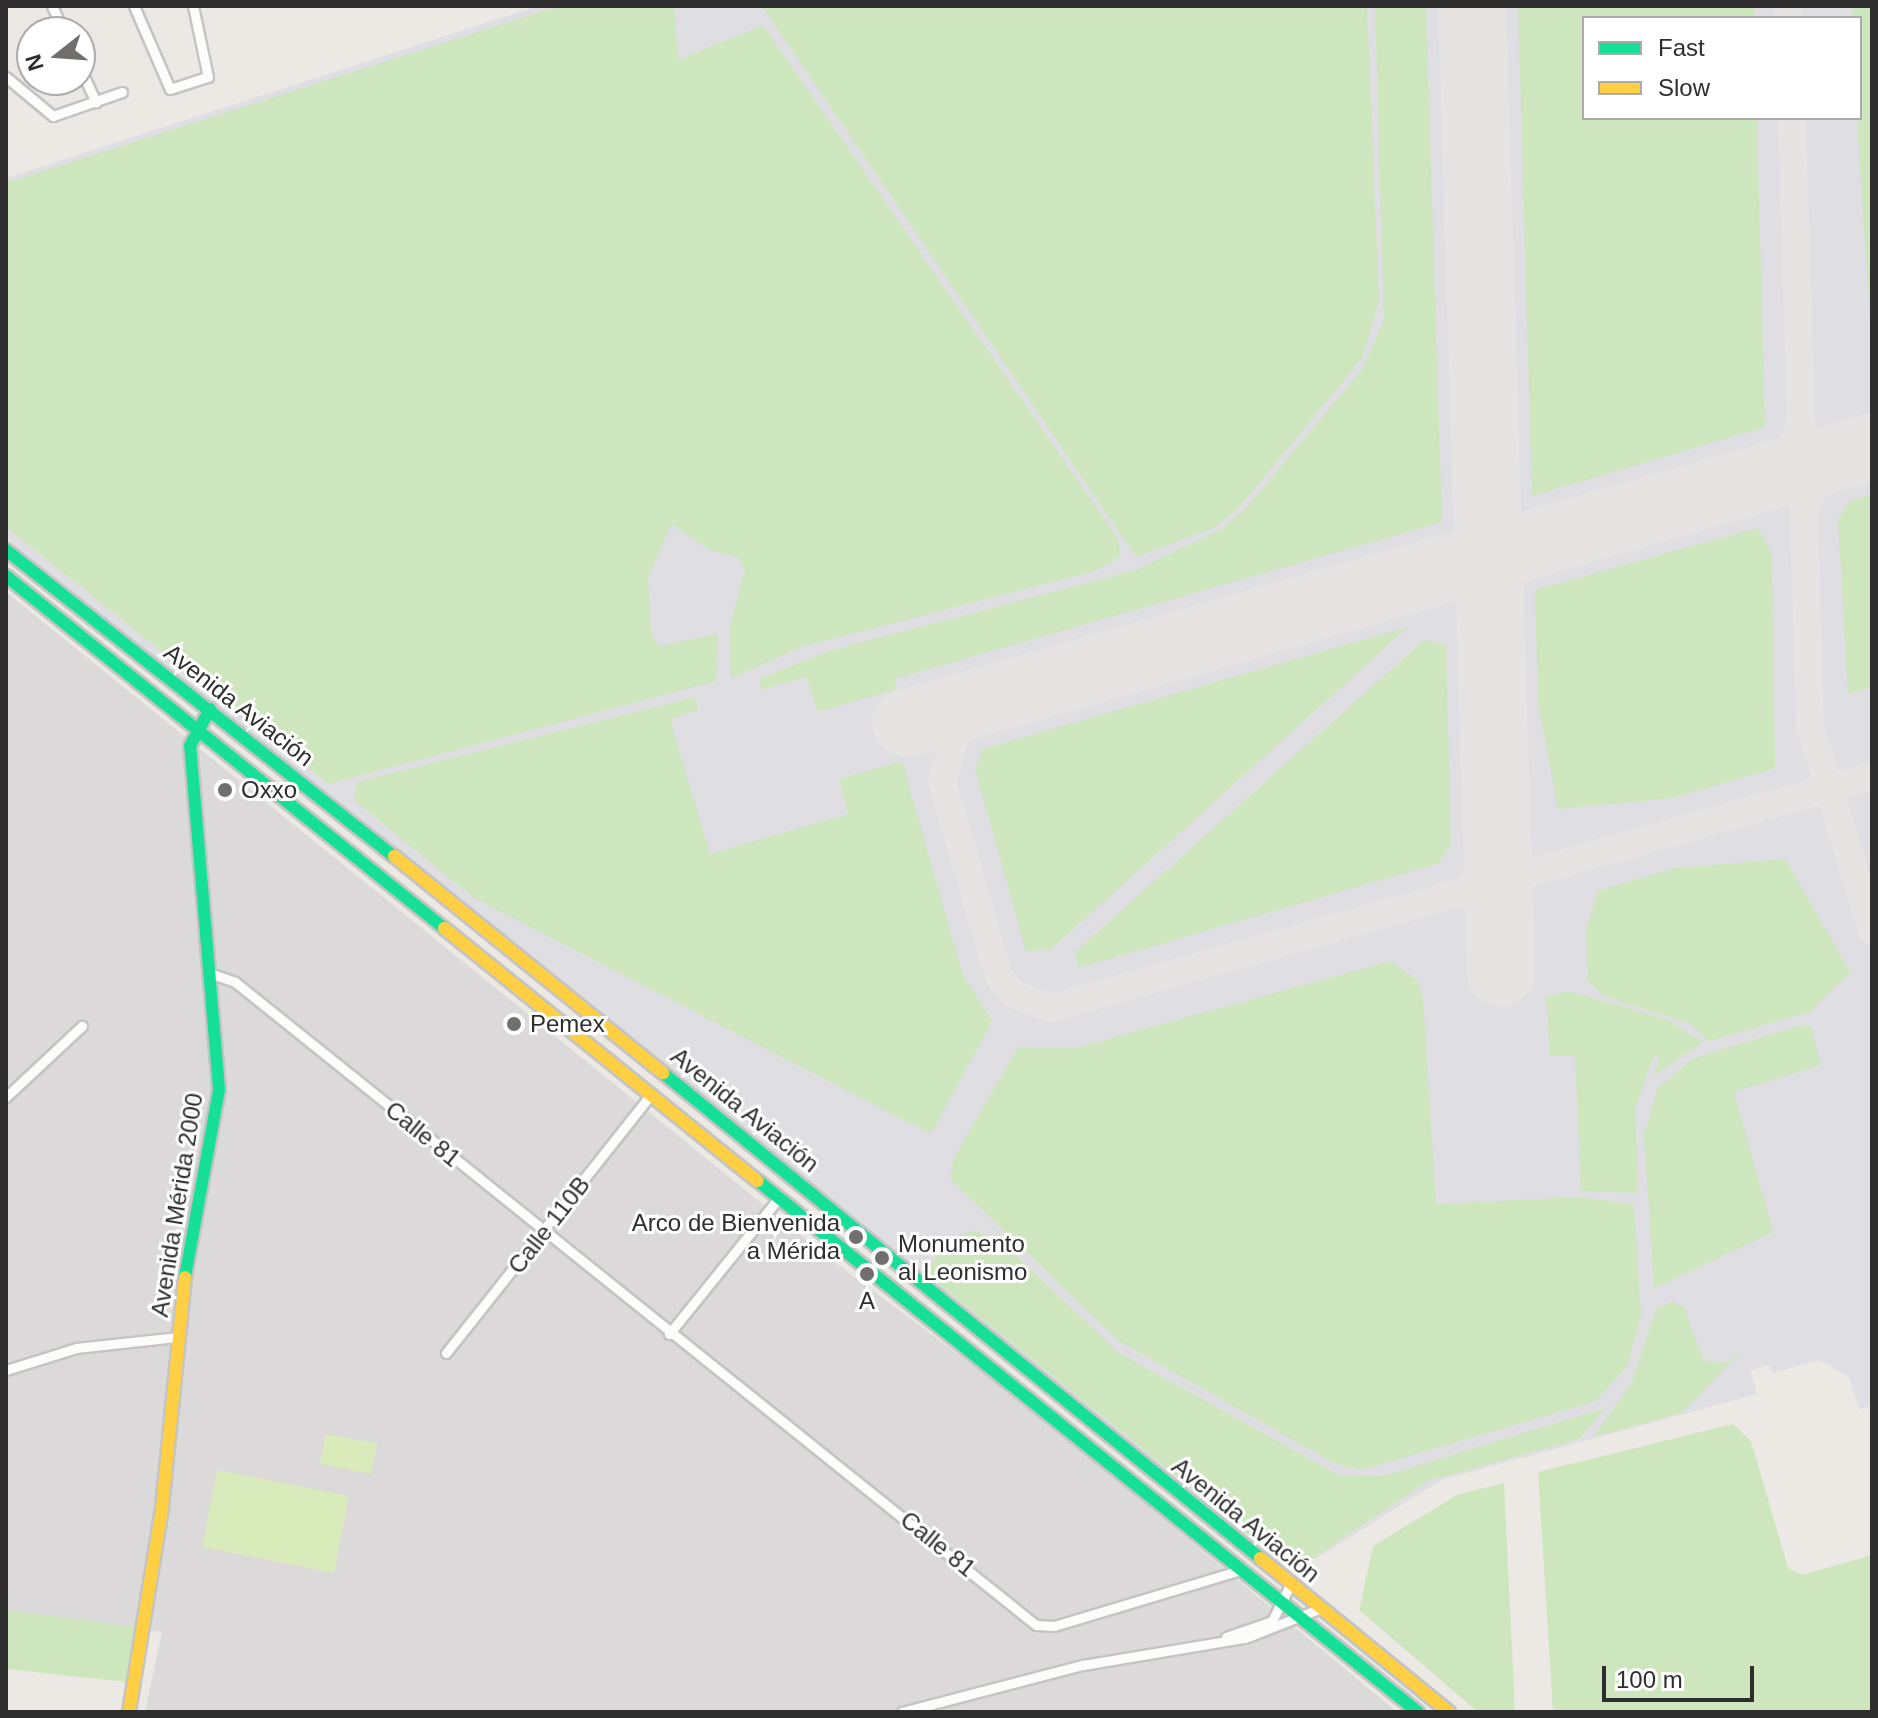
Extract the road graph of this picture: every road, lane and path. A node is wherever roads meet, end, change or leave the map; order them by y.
1 (134, 6) edge
2 (193, 6) edge
3 (6, 77) edge
4 (122, 92) dead end
5 (93, 96) edge
6 (96, 103) junction
7 (6, 550) edge
8 (6, 576) edge
9 (210, 709) junction
10 (195, 729) junction
11 (209, 973) junction
12 (82, 1026) dead end
13 (651, 1094) junction
14 (6, 1097) edge
15 (778, 1199) junction
16 (545, 1232) junction
17 (669, 1334) junction
18 (178, 1337) junction
19 (446, 1353) dead end
20 (6, 1370) edge
21 (1241, 1570) junction
22 (1290, 1585) junction
23 (1282, 1602) junction
24 (1319, 1609) junction
25 (1302, 1619) junction
26 (1215, 1642) junction
27 (129, 1712) edge
28 (902, 1712) edge
29 (1418, 1712) edge
30 (1449, 1712) edge

1 - 2 street
3 - 6 street
4 - 6 street
5 - 6 street
7 - 9 main road, Avenida Aviación
8 - 10 main road, Avenida Aviación
9 - 10 main road
9 - 22 main road, Avenida Aviación
10 - 11 main road, Avenida Mérida 2000
10 - 13 main road, Avenida Aviación
11 - 16 street, Calle 81
11 - 18 main road, Avenida Mérida 2000
12 - 14 street
13 - 15 main road, Avenida Aviación
13 - 16 street, Calle 110B
15 - 17 street
15 - 21 main road, Avenida Aviación
16 - 17 street, Calle 81
16 - 19 street, Calle 110B
17 - 21 street, Calle 81
18 - 20 street
18 - 27 main road, Avenida Mérida 2000
21 - 23 main road, Avenida Aviación
22 - 23 street
22 - 24 main road, Avenida Aviación
23 - 25 main road, Avenida Aviación
23 - 26 street
24 - 25 street
24 - 30 main road, Avenida Aviación
25 - 26 street
25 - 29 main road, Avenida Aviación
26 - 28 street

